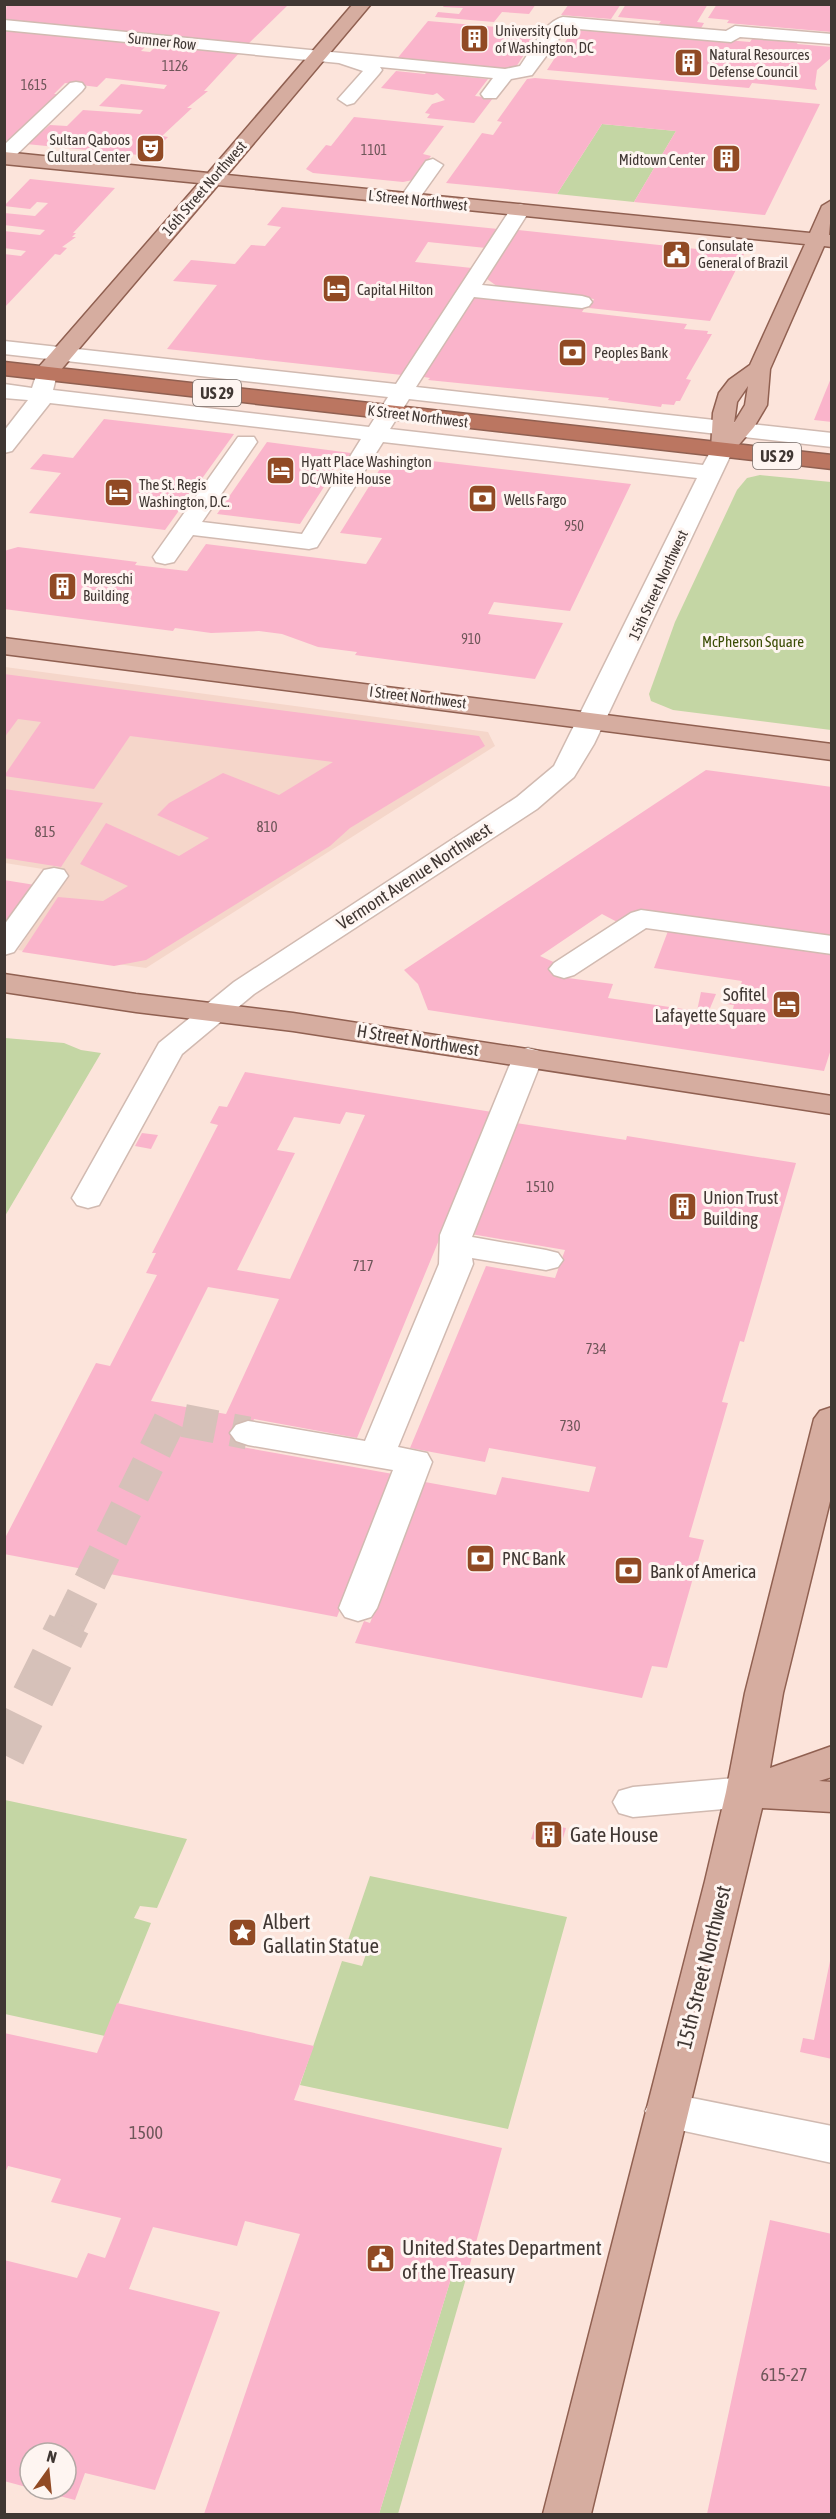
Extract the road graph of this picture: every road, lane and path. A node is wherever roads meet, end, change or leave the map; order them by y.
1 (363, 4) edge
2 (4, 25) edge
3 (831, 39) edge
4 (319, 55) junction
5 (505, 74) junction
6 (76, 87) dead end
7 (490, 94) dead end
8 (347, 99) dead end
9 (9, 158) edge
10 (433, 165) dead end
11 (215, 176) junction
12 (4, 179) edge
13 (409, 199) junction
14 (831, 206) edge
15 (520, 210) junction
16 (823, 238) edge
17 (468, 290) junction
18 (582, 302) dead end
19 (4, 346) edge
20 (62, 353) junction
21 (4, 368) edge
22 (45, 373) junction
23 (402, 392) junction
24 (7, 394) edge
25 (41, 396) junction
26 (389, 413) junction
27 (377, 434) junction
28 (728, 436) junction
29 (831, 440) edge
30 (246, 442) dead end
31 (4, 446) edge
32 (831, 462) edge
33 (711, 473) junction
34 (186, 527) junction
35 (165, 557) dead end
36 (4, 646) edge
37 (594, 720) junction
38 (831, 752) edge
39 (54, 876) dead end
40 (831, 945) edge
41 (4, 946) edge
42 (564, 969) dead end
43 (4, 983) edge
44 (213, 1012) junction
45 (528, 1057) junction
46 (831, 1105) edge
47 (88, 1198) dead end
48 (456, 1245) junction
49 (546, 1260) dead end
50 (831, 1419) edge
51 (248, 1433) tunnel mouth
52 (378, 1455) junction
53 (358, 1608) dead end
54 (831, 1761) edge
55 (746, 1792) junction
56 (831, 1797) edge
57 (633, 1802) dead end
58 (667, 2111) junction
59 (831, 2145) edge
60 (567, 2514) edge

1 - 4 main road, 16th Street Northwest
2 - 4 street, Sumner Row
3 - 5 street
4 - 5 street
4 - 8 street
4 - 11 main road, 16th Street Northwest
5 - 7 street
6 - 9 street
9 - 11 main road, L Street Northwest
9 - 12 street
10 - 13 street
11 - 13 main road, L Street Northwest
11 - 20 main road, 16th Street Northwest
13 - 15 main road, L Street Northwest
14 - 16 main road, 15th Street Northwest
15 - 16 main road, L Street Northwest
15 - 17 street
16 - 28 main road, 15th Street Northwest
17 - 18 street
17 - 23 street
19 - 20 street, K Street Northwest
20 - 22 main road, 16th Street Northwest
20 - 23 street, K Street Northwest
21 - 22 highway, K Street Northwest / US 29
22 - 24 street, 16th Street Northwest
22 - 25 street
22 - 26 highway, K Street Northwest / US 29
23 - 26 street
23 - 28 street, K Street Northwest
24 - 25 street, K Street Northwest
25 - 27 street, K Street Northwest
25 - 31 street
26 - 27 street
26 - 28 highway, K Street Northwest / US 29
27 - 33 street, K Street Northwest
27 - 34 street
28 - 29 street, K Street Northwest
28 - 32 highway, K Street Northwest / US 29
28 - 33 street, 15th Street Northwest
30 - 34 street
33 - 37 street, 15th Street Northwest
34 - 35 street
36 - 37 main road, I Street Northwest
37 - 38 main road, I Street Northwest
37 - 44 street, Vermont Avenue Northwest
39 - 41 street
40 - 42 street
43 - 44 main road, H Street Northwest
44 - 45 main road, H Street Northwest
44 - 47 street, Vermont Avenue Northwest
45 - 46 main road, H Street Northwest
45 - 48 street
48 - 49 street
48 - 52 street
50 - 55 main road, 15th Street Northwest
51 - 52 street
52 - 53 street
54 - 55 main road
55 - 56 main road
55 - 57 street
55 - 58 main road, 15th Street Northwest
58 - 59 street
58 - 60 main road, 15th Street Northwest

